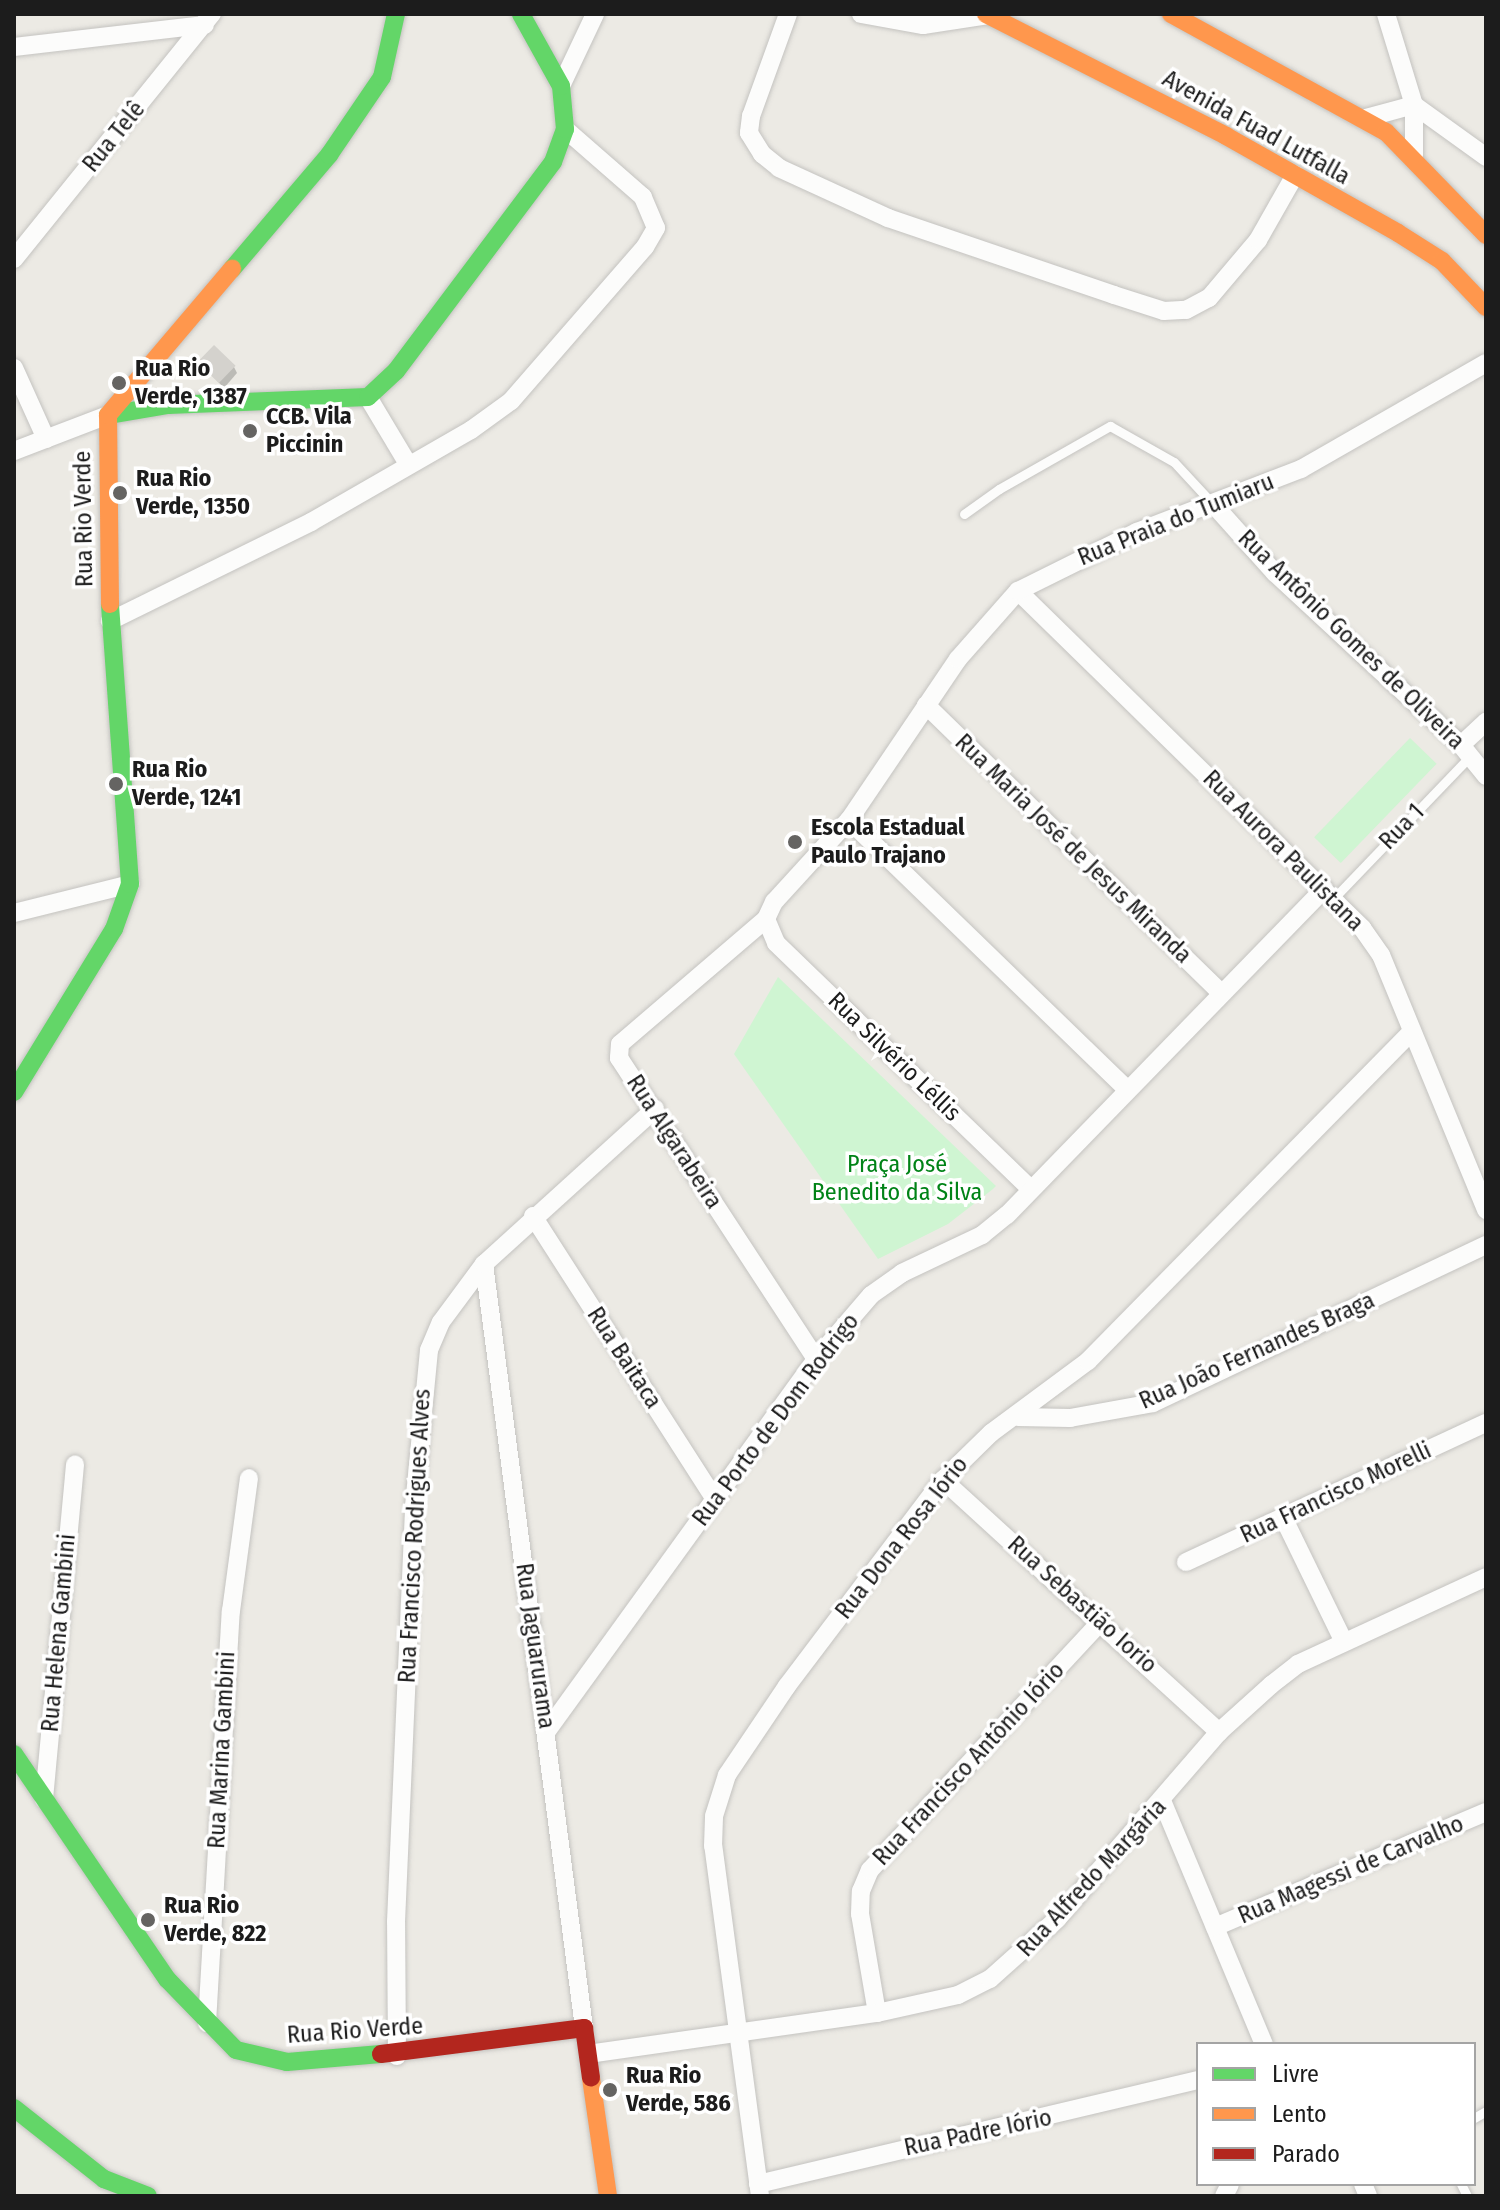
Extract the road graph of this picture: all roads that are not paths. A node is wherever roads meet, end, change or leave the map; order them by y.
1 (396, 14) edge
2 (521, 14) edge
3 (595, 14) edge
4 (788, 14) edge
5 (861, 14) edge
6 (987, 14) edge
7 (1171, 14) edge
8 (1386, 14) edge
9 (208, 20) edge
10 (14, 47) edge
11 (561, 86) junction
12 (1414, 105) junction
13 (1366, 118) junction
14 (565, 129) junction
15 (1414, 155) junction
16 (1486, 157) edge
17 (1295, 175) junction
18 (1486, 235) edge
19 (14, 259) edge
20 (1486, 307) edge
21 (1486, 363) edge
22 (14, 368) edge
23 (368, 397) junction
24 (108, 415) junction
25 (46, 439) junction
26 (14, 451) edge
27 (408, 464) junction
28 (1214, 505) junction
29 (964, 514) dead end
30 (1018, 591) junction
31 (110, 621) junction
32 (926, 705) junction
33 (1486, 722) edge
34 (1465, 750) junction
35 (1486, 776) edge
36 (849, 820) junction
37 (130, 884) junction
38 (1329, 894) junction
39 (14, 913) edge
40 (766, 919) junction
41 (1221, 993) junction
42 (1412, 1031) junction
43 (1127, 1089) junction
44 (14, 1092) edge
45 (655, 1109) junction
46 (1031, 1189) junction
47 (1486, 1210) edge
48 (533, 1216) junction
49 (1486, 1245) edge
50 (484, 1264) junction
51 (816, 1359) junction
52 (1018, 1417) junction
53 (1486, 1423) edge
54 (75, 1464) dead end
55 (249, 1478) dead end
56 (943, 1480) junction
57 (715, 1499) junction
58 (1283, 1517) junction
59 (1186, 1562) dead end
60 (1486, 1577) edge
61 (1102, 1620) junction
62 (1344, 1642) junction
63 (547, 1731) junction
64 (1219, 1732) junction
65 (14, 1754) edge
66 (44, 1802) junction
67 (1163, 1803) junction
68 (1486, 1812) edge
69 (1215, 1927) junction
70 (877, 2013) junction
71 (207, 2023) junction
72 (584, 2028) junction
73 (739, 2032) junction
74 (1263, 2042) edge
75 (588, 2054) junction
76 (397, 2056) junction
77 (1196, 2081) edge
78 (14, 2108) edge
79 (759, 2190) edge
80 (148, 2196) edge
81 (608, 2196) edge

1 - 24 street
2 - 11 street
3 - 11 street
4 - 17 street
5 - 6 street, Avenida Fuad Lutfalla
6 - 17 street, Avenida Fuad Lutfalla
7 - 13 street
8 - 12 street
9 - 10 street
9 - 19 street, Rua Telê
11 - 14 street
12 - 13 street
12 - 15 street
12 - 16 street
13 - 15 street
14 - 23 street
14 - 27 street
15 - 18 street
17 - 20 street, Avenida Fuad Lutfalla
21 - 28 street, Rua Praia do Tumiaru
22 - 25 street
23 - 24 street
23 - 27 street
24 - 25 street
24 - 31 street, Rua Rio Verde
25 - 26 street
27 - 31 street
28 - 29 lane
28 - 30 street, Rua Praia do Tumiaru
28 - 34 street, Rua Antônio Gomes de Oliveira
30 - 32 street, Rua Praia do Tumiaru
30 - 38 street, Rua Aurora Paulistana
31 - 37 street, Rua Rio Verde
32 - 36 street, Rua Praia do Tumiaru
32 - 41 street, Rua Maria José de Jesus Miranda
33 - 34 street
34 - 35 street, Rua Antônio Gomes de Oliveira
34 - 38 lane, Rua 1
36 - 40 street, Rua Praia do Tumiaru
36 - 43 street
37 - 39 street
37 - 44 street, Rua Rio Verde
38 - 41 street, Rua Porto de Dom Rodrigo
38 - 42 street, Rua Aurora Paulistana
40 - 45 street, Rua Algarabeira
40 - 46 street, Rua Silvério Léllis
41 - 43 street, Rua Porto de Dom Rodrigo
42 - 47 street, Rua Aurora Paulistana
42 - 52 street, Rua Dona Rosa Iório
43 - 46 street, Rua Porto de Dom Rodrigo
45 - 48 street, Rua Francisco Rodrigues Alves
45 - 51 street, Rua Algarabeira
46 - 51 street, Rua Porto de Dom Rodrigo
48 - 50 street, Rua Francisco Rodrigues Alves
48 - 57 street, Rua Baitaca
49 - 52 street, Rua João Fernandes Braga
50 - 63 street, Rua Jaguarurama
50 - 76 street, Rua Francisco Rodrigues Alves
51 - 57 street, Rua Porto de Dom Rodrigo
52 - 56 street, Rua Dona Rosa Iório
53 - 58 street, Rua Francisco Morelli
54 - 66 street, Rua Helena Gambini
55 - 71 street, Rua Marina Gambini
56 - 61 street, Rua Sebastião Iorio
56 - 73 street, Rua Dona Rosa Iório
57 - 63 street, Rua Porto de Dom Rodrigo
58 - 59 street, Rua Francisco Morelli
58 - 62 street
60 - 62 street, Rua Alfredo Margária
61 - 64 street, Rua Sebastião Iorio
61 - 70 street, Rua Francisco Antônio Iório
62 - 64 street, Rua Alfredo Margária
63 - 72 street, Rua Jaguarurama
64 - 67 street, Rua Alfredo Margária
65 - 66 street, Rua Rio Verde
66 - 71 street, Rua Rio Verde
67 - 69 street
67 - 70 street, Rua Alfredo Margária
68 - 69 street, Rua Magessi de Carvalho
69 - 74 street
70 - 73 street, Rua Alfredo Margária
71 - 76 street, Rua Rio Verde
72 - 75 street
72 - 76 street, Rua Rio Verde
73 - 75 street, Rua Alfredo Margária
73 - 79 street, Rua Dona Rosa Iório
75 - 81 street
77 - 79 street, Rua Padre Iório
78 - 80 street

